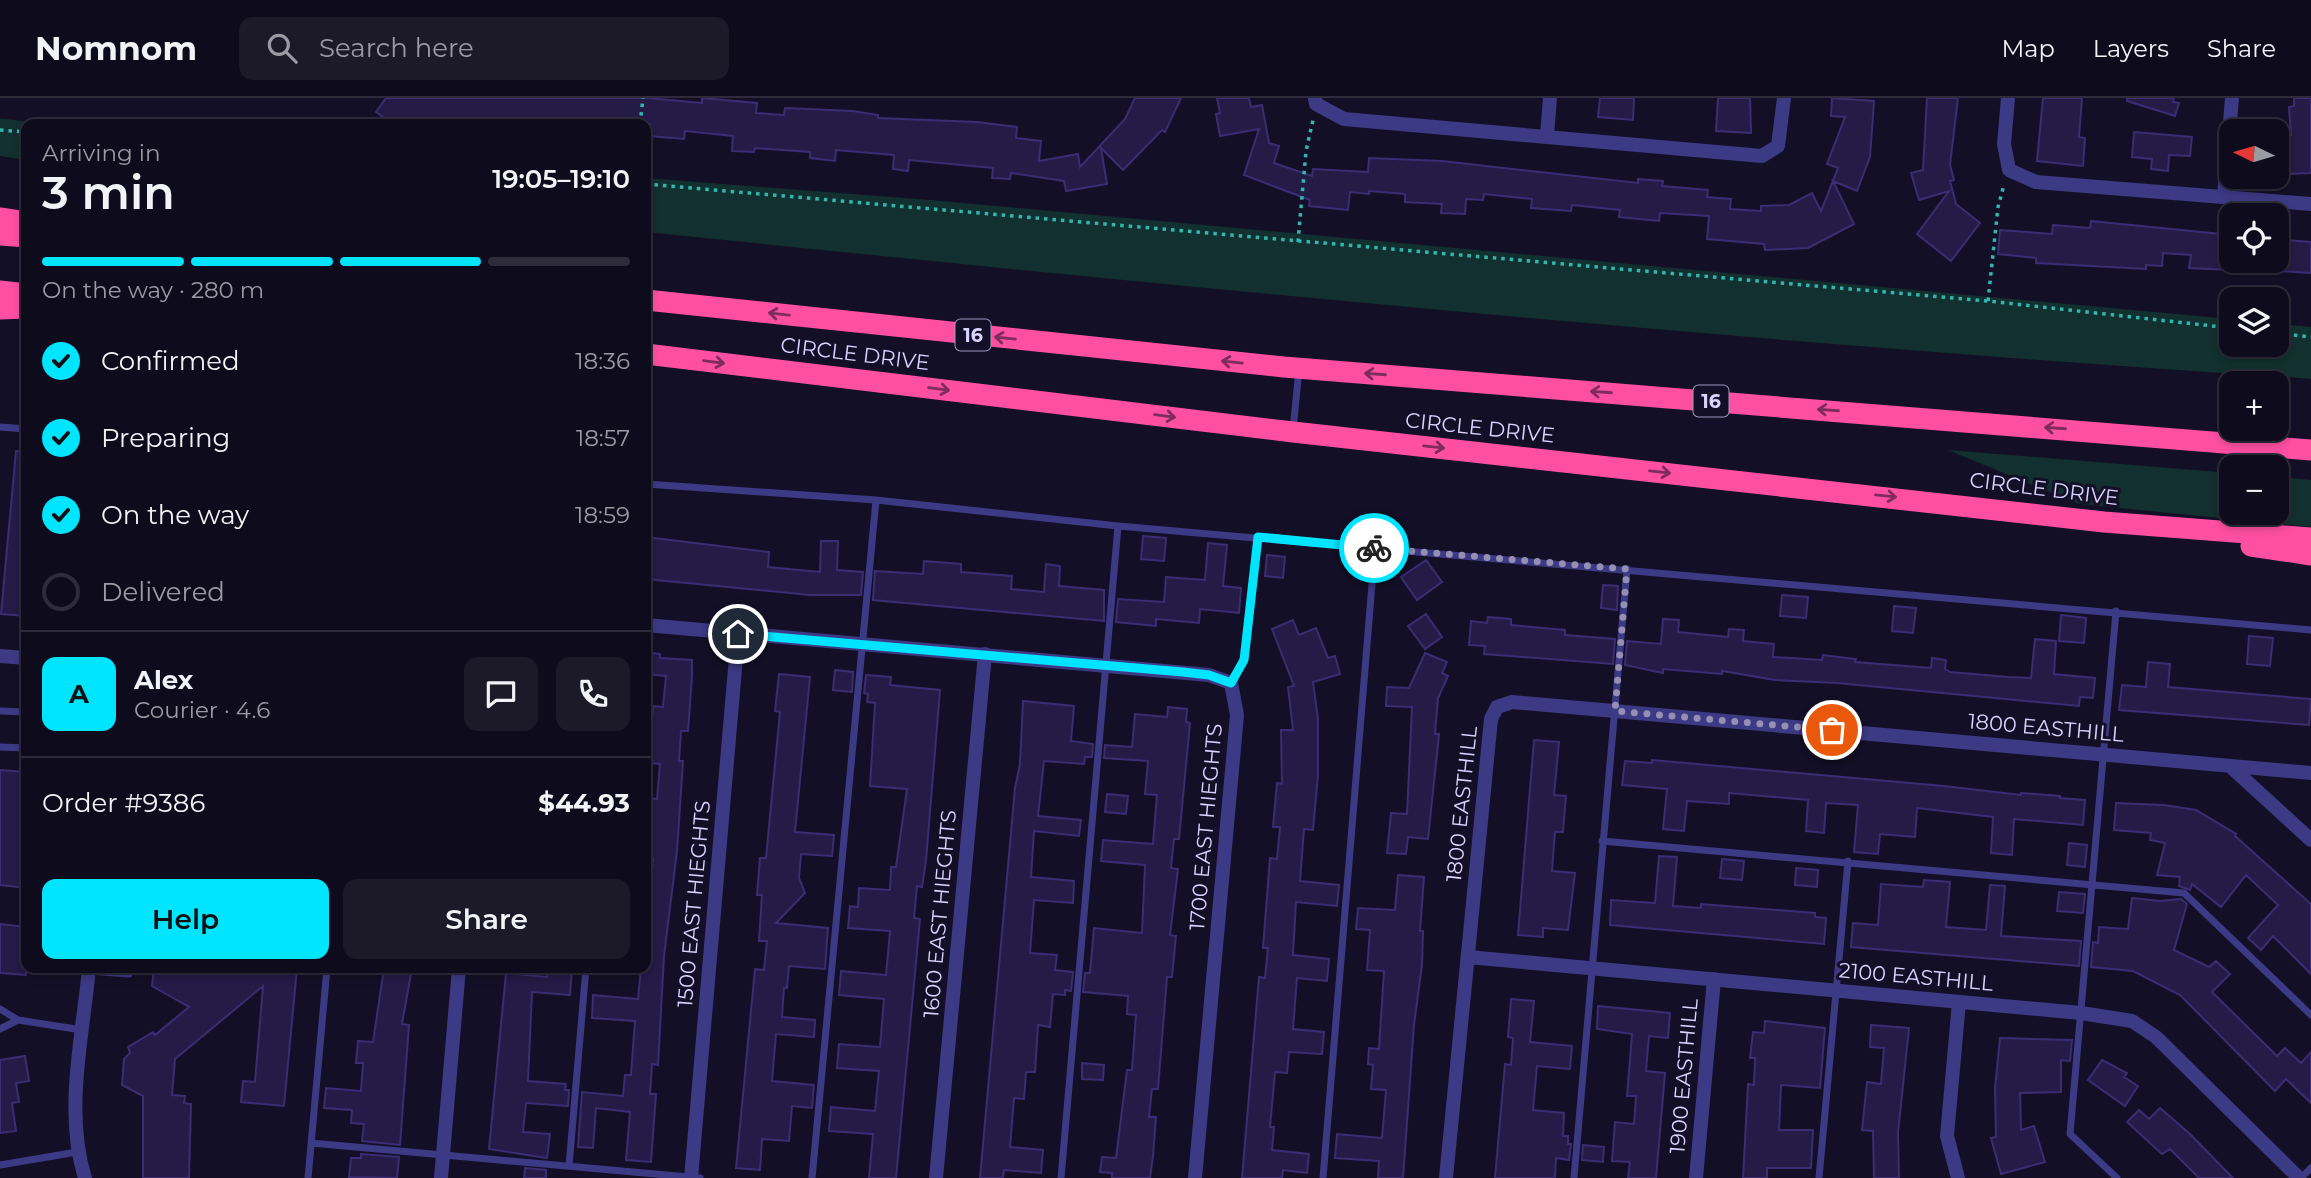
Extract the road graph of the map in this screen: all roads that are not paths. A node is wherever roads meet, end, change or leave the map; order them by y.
1 (1550, 98) edge
2 (1784, 98) edge
3 (2008, 98) edge
4 (2232, 98) edge
5 (1316, 101) edge
6 (1547, 135) junction
7 (2224, 196) junction
8 (2311, 204) edge
9 (0, 218) edge
10 (21, 221) edge
11 (0, 235) edge
12 (21, 237) edge
13 (0, 291) edge
14 (21, 293) edge
15 (651, 301) edge
16 (21, 308) edge
17 (0, 309) edge
18 (651, 355) edge
19 (1300, 368) junction
20 (0, 427) edge
21 (21, 429) edge
22 (1293, 432) junction
23 (2123, 433) junction
24 (2311, 436) edge
25 (2311, 450) edge
26 (651, 484) edge
27 (876, 500) junction
28 (2104, 522) junction
29 (1118, 526) junction
30 (1258, 537) junction
31 (2311, 538) edge
32 (1375, 548) junction
33 (2311, 555) edge
34 (1627, 569) junction
35 (2116, 611) junction
36 (651, 625) edge
37 (2311, 630) edge
38 (738, 634) junction
39 (862, 643) junction
40 (985, 654) junction
41 (0, 656) edge
42 (21, 658) edge
43 (1106, 665) junction
44 (1231, 683) junction
45 (0, 711) edge
46 (1615, 711) junction
47 (21, 712) edge
48 (0, 747) edge
49 (21, 748) edge
50 (2103, 754) junction
51 (2230, 766) junction
52 (2311, 773) edge
53 (1602, 841) junction
54 (2311, 841) edge
55 (1848, 861) junction
56 (2092, 884) junction
57 (1468, 957) junction
58 (1592, 968) junction
59 (89, 973) edge
60 (327, 973) edge
61 (459, 973) edge
62 (586, 973) edge
63 (1714, 979) junction
64 (1836, 991) junction
65 (1959, 1002) junction
66 (0, 1009) edge
67 (2081, 1013) junction
68 (2311, 1015) edge
69 (18, 1020) junction
70 (0, 1029) edge
71 (83, 1030) junction
72 (311, 1143) junction
73 (77, 1152) junction
74 (443, 1156) junction
75 (0, 1165) edge
76 (569, 1166) junction
77 (2311, 1168) edge
78 (85, 1178) edge
79 (308, 1178) edge
80 (441, 1178) edge
81 (691, 1178) edge
82 (700, 1178) edge
83 (813, 1178) edge
84 (936, 1178) edge
85 (1061, 1178) edge
86 (1195, 1178) edge
87 (1323, 1178) edge
88 (1446, 1178) edge
89 (1574, 1178) edge
90 (1696, 1178) edge
91 (1818, 1178) edge
92 (1958, 1178) edge
93 (2117, 1178) edge
94 (2300, 1178) edge

1 - 6 street
2 - 6 street
3 - 7 street
4 - 7 street
5 - 6 street
7 - 8 street
9 - 10 highway
11 - 12 highway
13 - 14 highway
19 -> 15 highway, CIRCLE DRIVE / 16
16 - 17 highway
18 -> 22 highway, CIRCLE DRIVE
19 - 22 lane
23 -> 19 highway, CIRCLE DRIVE / 16
20 - 21 lane
22 -> 28 highway, CIRCLE DRIVE
23 - 24 highway
23 - 25 highway, CIRCLE DRIVE / 16
26 - 27 lane
27 - 29 lane
27 - 39 lane
28 - 31 highway, CIRCLE DRIVE
28 - 33 highway
29 - 30 lane
29 - 43 lane
30 - 32 lane
30 - 44 lane
32 - 34 lane
32 - 87 lane
34 - 35 lane
34 - 46 lane
35 - 37 lane
35 - 50 lane
36 - 38 street
38 - 39 street
38 - 81 street, 1500 EAST HIEGHTS
39 - 40 street
39 - 83 lane
40 - 43 street
40 - 84 street, 1600 EAST HIEGHTS
41 - 42 street
43 - 44 street
43 - 85 lane
44 - 86 street, 1700 EAST HIEGHTS
45 - 47 lane
46 - 50 street, 1800 EASTHILL
46 - 53 lane
46 - 57 street, 1800 EASTHILL
48 - 49 lane
50 - 51 street, 1800 EASTHILL
50 - 56 lane
51 - 52 street, 1800 EASTHILL
51 - 54 street
53 - 55 lane
53 - 58 lane
55 - 56 lane
55 - 64 lane
56 - 67 lane
56 - 68 lane
57 - 58 street, 2100 EASTHILL
57 - 88 street, 1800 EASTHILL
58 - 63 street, 2100 EASTHILL
58 - 89 lane
59 - 71 street
60 - 72 lane
61 - 74 street
62 - 76 lane
63 - 64 street, 2100 EASTHILL
63 - 90 street, 1900 EASTHILL
64 - 65 street, 2100 EASTHILL
64 - 91 lane
65 - 67 street, 2100 EASTHILL
65 - 92 street
66 - 69 lane
67 - 93 lane
67 - 94 street, 2100 EASTHILL
69 - 70 lane
69 - 71 lane
71 - 73 street
72 - 74 lane
72 - 79 lane
73 - 75 lane
73 - 78 street
74 - 76 lane
74 - 80 street
76 - 81 lane
77 - 94 lane
81 - 82 lane

